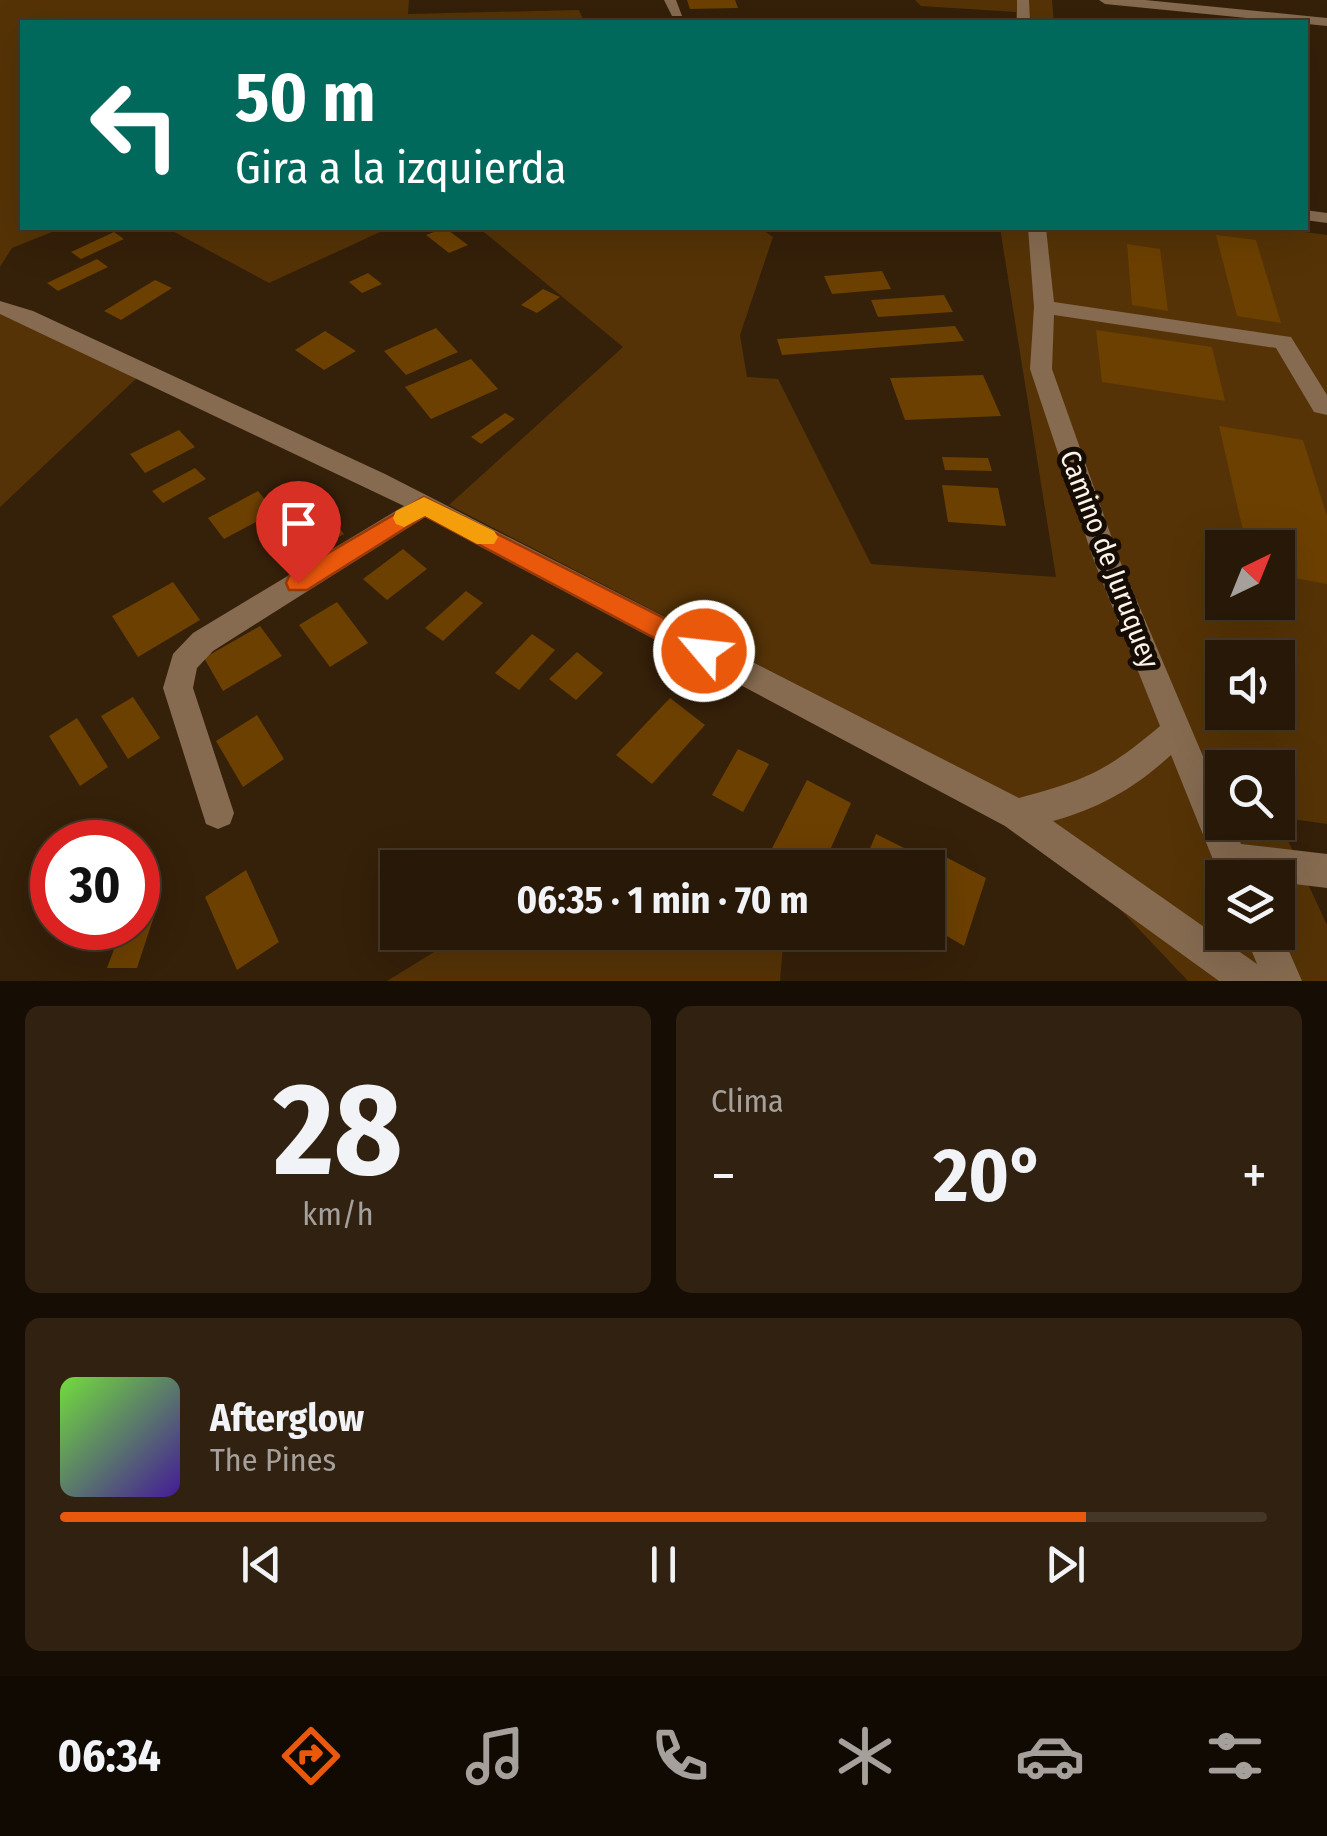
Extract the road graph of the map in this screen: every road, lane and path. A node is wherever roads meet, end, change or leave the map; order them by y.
1 (1106, 0) edge
2 (1288, 20) edge
3 (1038, 230) edge
4 (1044, 307) junction
5 (0, 308) edge
6 (1327, 407) edge
7 (424, 505) junction
8 (1177, 730) junction
9 (218, 813) dead end
10 (1017, 815) junction
11 (1231, 860) edge
12 (1295, 870) edge
13 (1327, 871) edge
14 (1270, 950) edge
15 (1250, 981) edge
16 (1283, 981) edge

1 - 2 street
3 - 4 street, Camino de Juruquey
4 - 6 street
4 - 8 street, Camino de Juruquey
5 - 7 street
7 - 9 street
7 - 10 street
8 - 10 street
8 - 11 street, Camino de Juruquey
10 - 15 street
12 - 13 street
14 - 16 street

